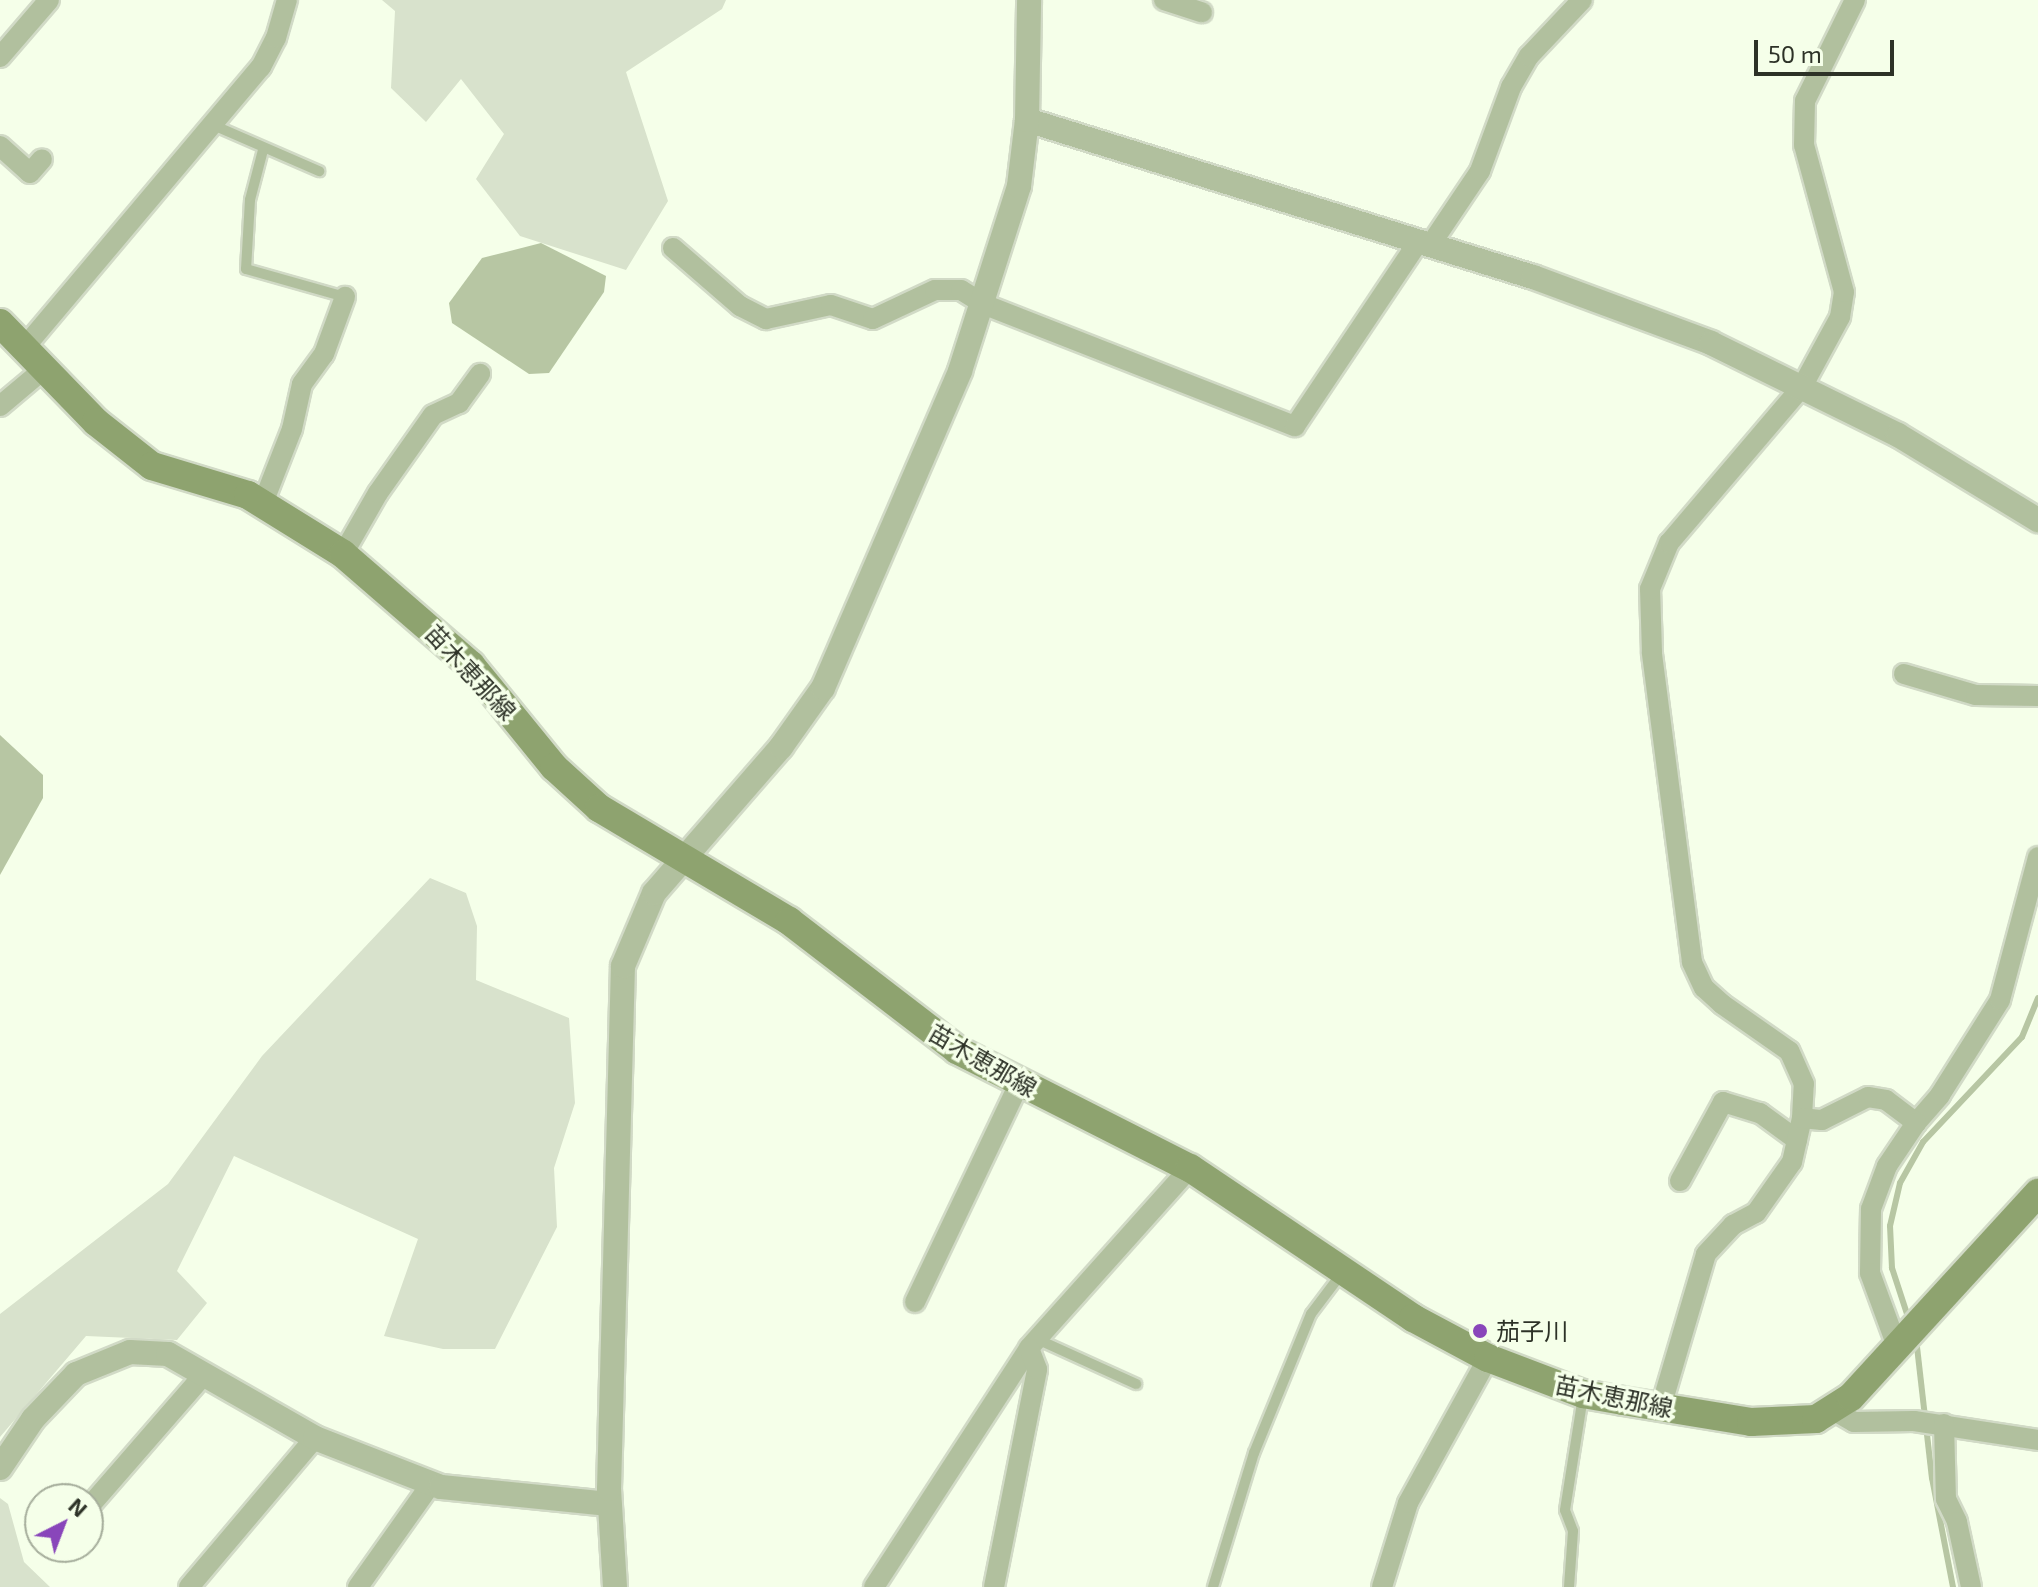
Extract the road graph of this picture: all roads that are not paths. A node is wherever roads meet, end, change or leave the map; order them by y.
1 (49, 0) edge
2 (287, 0) edge
3 (1029, 0) edge
4 (1164, 0) edge
5 (1582, 0) edge
6 (1855, 0) edge
7 (1202, 12) dead end
8 (0, 57) edge
9 (1027, 120) junction
10 (213, 125) junction
11 (0, 146) edge
12 (263, 150) junction
13 (42, 159) dead end
14 (319, 171) dead end
15 (1425, 242) junction
16 (673, 248) dead end
17 (345, 297) joint
18 (983, 304) junction
19 (0, 323) edge
20 (24, 348) junction
21 (44, 369) junction
22 (480, 374) dead end
23 (1802, 387) junction
24 (0, 406) edge
25 (263, 503) junction
26 (2038, 520) edge
27 (343, 554) junction
28 (1904, 674) dead end
29 (2038, 696) edge
30 (2038, 857) edge
31 (682, 858) junction
32 (1020, 1082) junction
33 (1802, 1118) junction
34 (1916, 1123) junction
35 (1797, 1140) junction
36 (1190, 1168) junction
37 (1680, 1181) dead end
38 (2038, 1193) edge
39 (1343, 1271) junction
40 (915, 1302) dead end
41 (1910, 1336) junction
42 (1033, 1344) junction
43 (1488, 1358) junction
44 (202, 1377) junction
45 (1136, 1384) dead end
46 (1583, 1394) junction
47 (1661, 1407) junction
48 (1835, 1411) junction
49 (1941, 1424) junction
50 (315, 1438) junction
51 (2038, 1440) edge
52 (0, 1468) edge
53 (431, 1484) junction
54 (104, 1490) edge
55 (609, 1504) junction
56 (189, 1587) edge
57 (358, 1587) edge
58 (615, 1587) edge
59 (874, 1587) edge
60 (994, 1587) edge
61 (1213, 1587) edge
62 (1382, 1587) edge
63 (1569, 1587) edge
64 (1971, 1587) edge

1 - 8 street
2 - 10 street
3 - 9 street
4 - 7 street
5 - 15 street
6 - 23 street
9 - 15 street
9 - 18 street
10 - 12 lane
10 - 20 street
11 - 13 street
12 - 14 lane
12 - 17 lane
15 - 18 street
15 - 23 street
16 - 18 street
17 - 25 street
18 - 31 street
19 - 20 main road, 苗木恵那線
20 - 21 main road, 苗木恵那線
21 - 24 street
21 - 25 main road, 苗木恵那線
22 - 27 street
23 - 26 street
23 - 33 street
25 - 27 main road, 苗木恵那線
27 - 31 main road, 苗木恵那線
28 - 29 street
30 - 34 street
31 - 32 main road, 苗木恵那線
31 - 55 street
32 - 36 main road, 苗木恵那線
32 - 40 street
33 - 34 street
33 - 35 street
34 - 41 street
35 - 37 street
35 - 47 street
36 - 39 main road, 苗木恵那線
36 - 42 street
38 - 41 main road, 苗木恵那線
39 - 43 main road, 苗木恵那線
39 - 61 lane
41 - 48 main road, 苗木恵那線
42 - 45 lane
42 - 59 street
42 - 60 street
43 - 46 main road, 苗木恵那線
43 - 62 street
44 - 50 street
44 - 52 street
44 - 54 street
46 - 47 main road, 苗木恵那線
46 - 63 lane
47 - 48 main road, 苗木恵那線
48 - 49 street
49 - 51 street
49 - 64 street
50 - 53 street
50 - 56 street
53 - 55 street
53 - 57 street
55 - 58 street

